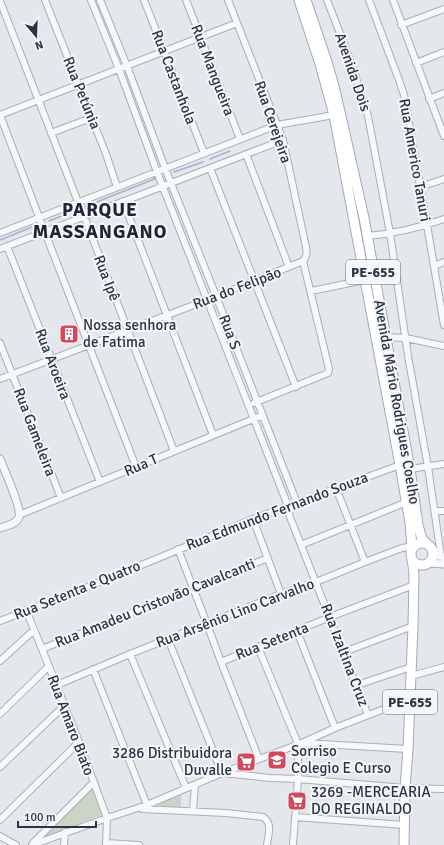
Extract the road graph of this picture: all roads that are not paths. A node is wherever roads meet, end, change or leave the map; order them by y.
1 (45, 0) edge
2 (91, 0) edge
3 (100, 0) edge
4 (144, 0) edge
5 (186, 0) edge
6 (228, 0) edge
7 (299, 0) edge
8 (306, 0) edge
9 (327, 0) edge
10 (369, 0) edge
11 (392, 0) edge
12 (0, 1) edge
13 (444, 9) edge
14 (237, 23) junction
15 (401, 25) junction
16 (201, 37) junction
17 (165, 52) junction
18 (444, 52) edge
19 (416, 63) junction
20 (127, 66) junction
21 (119, 69) junction
22 (78, 85) junction
23 (444, 93) edge
24 (429, 99) junction
25 (38, 100) junction
26 (0, 115) edge
27 (334, 115) junction
28 (92, 118) junction
29 (277, 125) junction
30 (51, 133) junction
31 (444, 136) edge
32 (240, 139) junction
33 (283, 140) junction
34 (204, 153) junction
35 (246, 154) junction
36 (165, 168) junction
37 (210, 168) junction
38 (157, 172) junction
39 (444, 179) edge
40 (171, 183) junction
41 (162, 186) junction
42 (117, 187) junction
43 (420, 187) junction
44 (123, 201) junction
45 (78, 202) junction
46 (84, 216) junction
47 (39, 218) junction
48 (444, 219) edge
49 (427, 225) junction
50 (1, 231) edge
51 (44, 232) junction
52 (390, 233) junction
53 (367, 236) junction
54 (7, 246) junction
55 (0, 249) edge
56 (303, 261) junction
57 (444, 262) edge
58 (434, 266) junction
59 (289, 267) junction
60 (365, 280) junction
61 (254, 281) junction
62 (311, 291) junction
63 (216, 296) junction
64 (207, 300) junction
65 (442, 304) edge
66 (167, 315) junction
67 (444, 325) edge
68 (128, 330) junction
69 (385, 337) junction
70 (406, 338) junction
71 (0, 343) edge
72 (89, 345) junction
73 (444, 346) edge
74 (52, 360) junction
75 (12, 375) junction
76 (0, 379) edge
77 (296, 387) junction
78 (258, 402) junction
79 (249, 405) junction
80 (263, 415) junction
81 (254, 418) junction
82 (213, 435) junction
83 (174, 451) junction
84 (0, 459) edge
85 (444, 464) edge
86 (400, 465) junction
87 (428, 466) junction
88 (136, 467) junction
89 (410, 469) junction
90 (100, 482) junction
91 (336, 488) junction
92 (61, 498) junction
93 (407, 502) junction
94 (296, 503) junction
95 (287, 506) junction
96 (435, 511) junction
97 (444, 511) edge
98 (20, 515) junction
99 (253, 519) junction
100 (351, 525) junction
101 (0, 528) edge
102 (301, 545) junction
103 (428, 545) junction
104 (413, 547) junction
105 (178, 550) junction
106 (439, 556) edge
107 (268, 558) junction
108 (155, 559) joint
109 (412, 560) junction
110 (365, 562) junction
111 (428, 563) junction
112 (444, 564) edge
113 (316, 582) junction
114 (414, 585) junction
115 (193, 587) junction
116 (281, 594) junction
117 (26, 610) junction
118 (330, 617) junction
119 (0, 621) edge
120 (207, 624) junction
121 (413, 626) junction
122 (34, 630) junction
123 (297, 631) junction
124 (168, 639) junction
125 (258, 647) junction
126 (42, 649) junction
127 (344, 652) junction
128 (130, 654) junction
129 (0, 661) edge
130 (220, 662) junction
131 (49, 666) junction
132 (411, 666) junction
133 (444, 667) edge
134 (93, 669) junction
135 (411, 676) junction
136 (357, 685) junction
137 (57, 686) junction
138 (410, 698) junction
139 (64, 706) junction
140 (0, 714) edge
141 (368, 715) junction
142 (335, 728) junction
143 (79, 742) junction
144 (300, 744) junction
145 (408, 749) junction
146 (259, 758) junction
147 (0, 767) edge
148 (222, 773) junction
149 (298, 779) junction
150 (94, 782) junction
151 (195, 785) junction
152 (186, 788) junction
153 (405, 788) junction
154 (444, 790) edge
155 (147, 805) junction
156 (135, 808) junction
157 (193, 811) junction
158 (295, 817) junction
159 (106, 818) junction
160 (0, 820) edge
161 (404, 825) junction
162 (65, 832) junction
163 (0, 836) edge
164 (106, 844) edge
165 (16, 845) edge
166 (31, 845) edge
167 (64, 845) edge
168 (139, 845) edge
169 (267, 845) edge
170 (293, 845) edge
171 (404, 845) edge

1 - 22 street, Rua Petúnia
2 - 21 street, Rua S
3 - 20 street, Rua S
4 - 17 street, Rua Castanhola
5 - 16 street, Rua Mangueira
6 - 14 street, Rua Cerejeira
7 - 27 main road, Avenida Mário Rodrigues Coelho / PE-655
8 - 53 main road, Avenida Mário Rodrigues Coelho / PE-655
9 - 52 street, Avenida Dois
10 - 43 street, Rua Americo Tanuri
11 - 15 street
12 - 25 street
13 - 15 street
14 - 16 street
14 - 29 street, Rua Cerejeira
15 - 19 street
16 - 17 street
16 - 32 street, Rua Mangueira
17 - 20 street
17 - 34 street, Rua Castanhola
18 - 19 street
19 - 24 street
20 - 21 street
20 - 36 street, Rua S
21 - 22 street
21 - 38 street, Rua S
22 - 25 street
22 - 28 street, Rua Petúnia
23 - 24 street
24 - 31 street
25 - 26 street
25 - 30 street
26 - 47 street
27 - 29 street
27 - 60 main road, Avenida Mário Rodrigues Coelho / PE-655
28 - 30 street
28 - 42 street, Rua Petúnia
29 - 32 street
29 - 33 street, Rua Cerejeira
30 - 45 street
32 - 34 street
33 - 35 street
33 - 56 street, Rua Cerejeira
34 - 36 street
35 - 37 street
35 - 59 street
36 - 38 street
36 - 40 street, Rua S
37 - 40 street
37 - 61 street
38 - 41 street, Rua S
38 - 42 street
39 - 43 street
40 - 41 street
40 - 63 street, Rua S
41 - 44 street
41 - 64 street, Rua S
42 - 45 street
43 - 49 street, Rua Americo Tanuri
44 - 46 street
44 - 66 street
45 - 47 street
46 - 51 street
46 - 68 street, Rua Ipê
47 - 50 street
47 - 51 street
48 - 49 street
49 - 52 street
49 - 58 street, Rua Americo Tanuri
51 - 54 street
51 - 72 street
52 - 53 street
52 - 70 street, Avenida Dois
53 - 69 main road, Avenida Mário Rodrigues Coelho / PE-655
54 - 55 street
54 - 74 street, Rua Aroeira
56 - 59 street, Rua do Felipão
56 - 62 street
57 - 58 street
58 - 65 street, Rua Americo Tanuri
59 - 61 street, Rua do Felipão
60 - 62 street
60 - 86 main road, Avenida Mário Rodrigues Coelho / PE-655
61 - 63 street, Rua do Felipão
61 - 77 street
62 - 77 street
63 - 64 street, Rua do Felipão
63 - 78 street, Rua S
64 - 66 street, Rua do Felipão
64 - 79 street, Rua S
65 - 67 street, Rua Americo Tanuri
66 - 68 street, Rua do Felipão
66 - 82 street
68 - 72 street, Rua do Felipão
68 - 83 street, Rua Ipê
69 - 70 street
69 - 89 main road, Avenida Mário Rodrigues Coelho / PE-655
70 - 73 street
70 - 87 street, Avenida Dois
71 - 75 street, Rua Gameleira
72 - 74 street, Rua do Felipão
72 - 88 street
74 - 75 street, Rua do Felipão
74 - 90 street, Rua Aroeira
75 - 76 street, Rua do Felipão
75 - 92 street, Rua Gameleira
77 - 78 street
78 - 79 street
78 - 80 street, Rua S
79 - 81 street, Rua S
80 - 81 street, Rua T
80 - 94 street, Rua S
81 - 82 street, Rua T
81 - 95 street, Rua S
82 - 83 street, Rua T
83 - 88 street, Rua T
84 - 98 street
85 - 87 street
86 - 91 street, Rua Edmundo Fernando Souza
86 - 93 main road, Avenida Mário Rodrigues Coelho / PE-655
87 - 89 street
87 - 96 street, Avenida Dois
88 - 90 street, Rua T
89 - 103 main road, Avenida Mário Rodrigues Coelho / PE-655
90 - 92 street, Rua T
91 - 94 street, Rua Edmundo Fernando Souza
91 - 100 street
92 - 98 street, Rua T
93 - 100 street
93 - 104 main road, Avenida Mário Rodrigues Coelho / PE-655
94 - 95 street, Rua Edmundo Fernando Souza
95 - 99 street, Rua Edmundo Fernando Souza
95 - 102 street, Rua Izaltina Cruz
96 - 97 street
96 - 106 street, Avenida Dois
98 - 101 street, Rua T
99 - 105 street, Rua Edmundo Fernando Souza
99 - 107 street
100 - 102 street
100 - 110 street
102 - 113 street, Rua Izaltina Cruz
103 - 104 main road
103 - 106 main road, PE-655
104 - 109 main road, PE-655
104 - 110 street, Rua Arsênio Lino Carvalho
105 - 108 street, Rua Edmundo Fernando Souza
105 - 115 street
106 - 111 main road
107 - 115 street, Rua Amadeu Cristovão Cavalcanti
107 - 116 street
108 - 117 street, Rua Setenta e Quatro
109 - 111 main road
109 - 114 main road, PE-655
110 - 113 street, Rua Arsênio Lino Carvalho
111 - 112 street
113 - 116 street, Rua Arsênio Lino Carvalho
113 - 118 street, Rua Izaltina Cruz
114 - 118 street, Rua Setenta
114 - 121 main road, PE-655
115 - 120 street
115 - 126 street, Rua Amadeu Cristovão Cavalcanti
116 - 120 street, Rua Arsênio Lino Carvalho
117 - 119 street, Rua Setenta e Quatro
117 - 122 street, Rua Amaro Biato
118 - 123 street, Rua Setenta
118 - 127 street, Rua Izaltina Cruz
120 - 124 street, Rua Arsênio Lino Carvalho
120 - 130 street
121 - 127 street
121 - 132 main road, PE-655
122 - 126 street, Rua Amaro Biato
122 - 129 street
123 - 125 street, Rua Setenta
123 - 142 street
124 - 128 street, Rua Arsênio Lino Carvalho
124 - 148 street
125 - 130 street, Rua Setenta
125 - 144 street
126 - 131 street, Rua Amaro Biato
127 - 136 street, Rua Izaltina Cruz
128 - 134 street, Rua Arsênio Lino Carvalho
128 - 152 street
130 - 146 street
131 - 137 street, Rua Amaro Biato
131 - 140 street
132 - 135 main road, PE-655
132 - 136 street
133 - 135 street
134 - 137 street, Rua Arsênio Lino Carvalho
134 - 155 street
135 - 138 main road, PE-655
136 - 141 street, Rua Izaltina Cruz
137 - 139 street, Rua Amaro Biato
138 - 141 street
138 - 145 main road, PE-655
139 - 143 street, Rua Amaro Biato
139 - 147 street
141 - 142 street
142 - 144 street
143 - 150 street, Rua Amaro Biato
143 - 160 street
144 - 145 street
144 - 146 street
144 - 149 street
145 - 153 main road, PE-655
146 - 148 street
148 - 149 street
148 - 151 street
149 - 153 street
149 - 158 street
150 - 159 street, Rua Amaro Biato
150 - 166 street
151 - 152 street
151 - 157 street
152 - 155 street
153 - 154 street
153 - 161 main road, PE-655
155 - 156 street
156 - 157 street
156 - 159 street
157 - 169 street
158 - 161 street
158 - 170 street
159 - 162 street
159 - 164 street, Rua Amaro Biato
161 - 171 main road, PE-655
162 - 166 street
162 - 167 street
163 - 165 street
164 - 168 street

